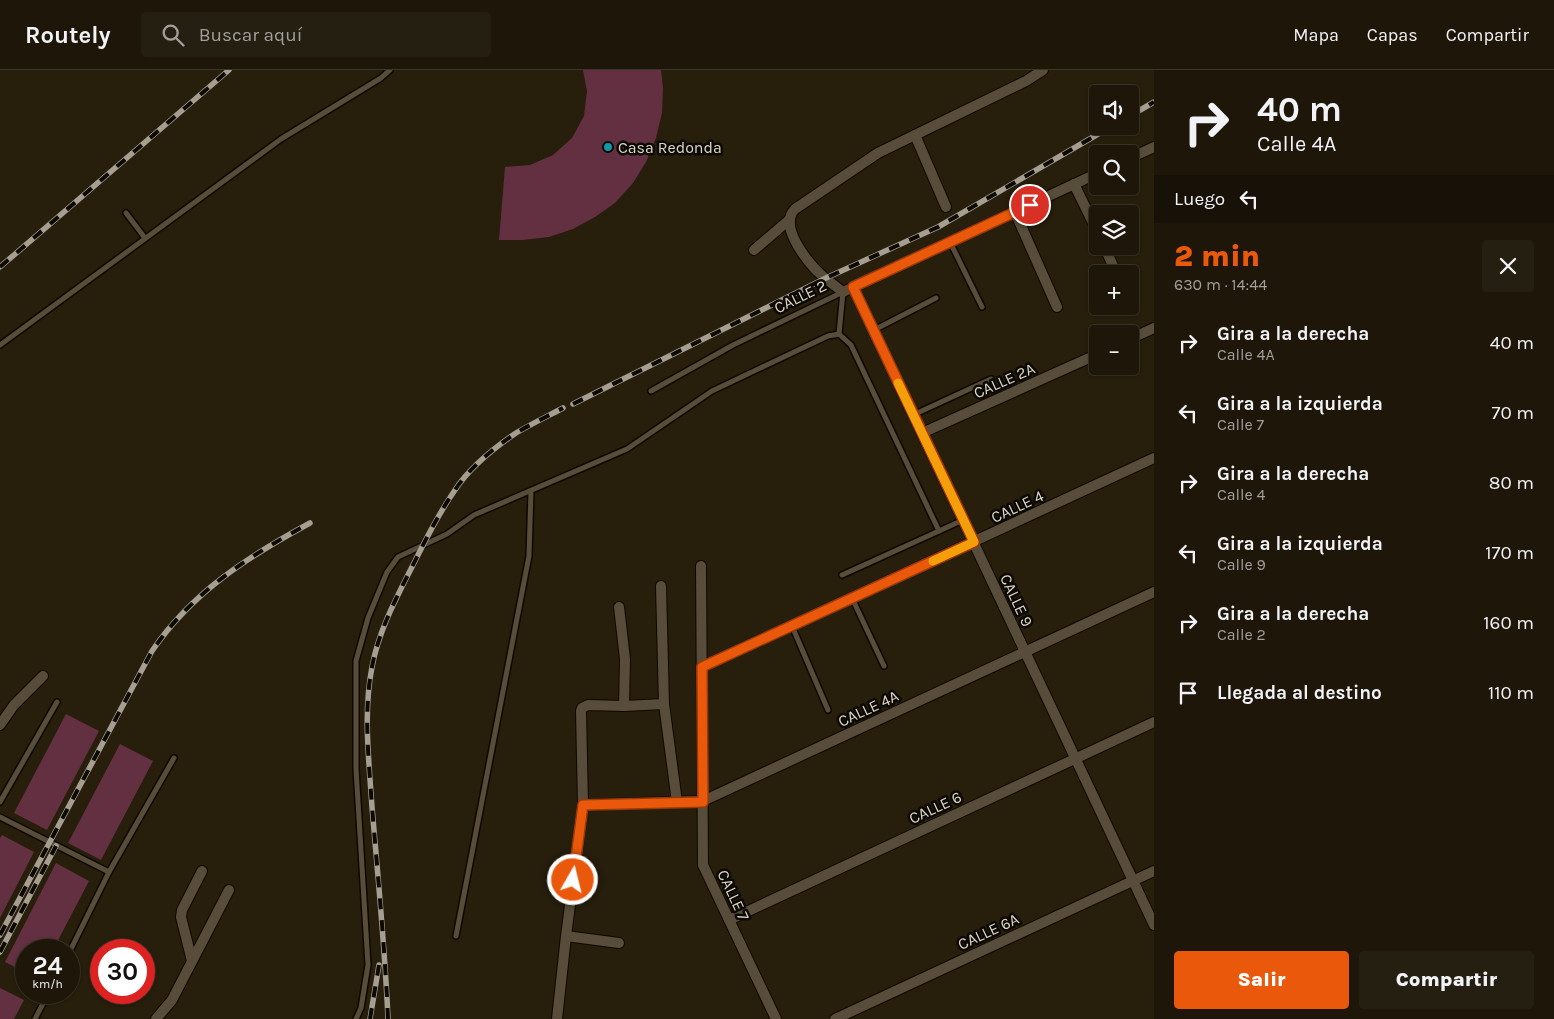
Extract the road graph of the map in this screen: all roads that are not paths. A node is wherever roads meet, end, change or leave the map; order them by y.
1 (390, 70) edge
2 (1042, 70) edge
3 (915, 135) junction
4 (1154, 147) edge
5 (1139, 154) edge
6 (1089, 177) edge
7 (1074, 184) junction
8 (946, 207) dead end
9 (1015, 212) junction
10 (126, 213) dead end
11 (1089, 215) edge
12 (789, 220) junction
13 (145, 238) junction
14 (950, 242) junction
15 (754, 250) dead end
16 (848, 290) junction
17 (936, 298) dead end
18 (1056, 307) dead end
19 (982, 308) dead end
20 (1154, 328) edge
21 (873, 330) junction
22 (839, 334) junction
23 (1139, 335) edge
24 (0, 345) edge
25 (1089, 358) edge
26 (991, 379) dead end
27 (651, 391) dead end
28 (913, 415) junction
29 (922, 433) junction
30 (1154, 458) edge
31 (531, 491) junction
32 (963, 520) junction
33 (940, 531) junction
34 (974, 542) junction
35 (701, 566) dead end
36 (842, 575) dead end
37 (661, 586) dead end
38 (1154, 592) edge
39 (852, 598) junction
40 (619, 607) dead end
41 (792, 626) junction
42 (1025, 652) junction
43 (884, 666) dead end
44 (702, 667) junction
45 (43, 676) dead end
46 (57, 702) dead end
47 (664, 704) junction
48 (624, 706) junction
49 (828, 710) dead end
50 (1154, 722) edge
51 (0, 725) edge
52 (174, 758) dead end
53 (1075, 758) junction
54 (0, 802) edge
55 (677, 802) junction
56 (703, 802) junction
57 (583, 805) junction
58 (0, 817) edge
59 (202, 871) dead end
60 (1154, 871) edge
61 (109, 872) junction
62 (1133, 881) junction
63 (229, 890) dead end
64 (729, 920) junction
65 (1154, 926) edge
66 (456, 936) dead end
67 (566, 936) junction
68 (76, 939) edge
69 (619, 943) dead end
70 (192, 961) junction
71 (43, 1004) edge
72 (35, 1019) edge
73 (156, 1019) edge
74 (356, 1019) edge
75 (557, 1019) edge
76 (776, 1019) edge
77 (835, 1019) edge

1 - 13 lane
2 - 3 street
3 - 8 street
3 - 12 street
4 - 5 street
6 - 7 street, CALLE 2
7 - 9 street, CALLE 2
7 - 11 street
9 - 14 street, CALLE 2
9 - 18 street
10 - 13 lane
12 - 15 street
12 - 16 street
13 - 24 lane
14 - 16 street, CALLE 2
14 - 19 lane
16 - 21 street, CALLE 9
16 - 22 lane
16 - 27 lane, CALLE 2
17 - 21 lane
20 - 23 street
21 - 28 street, CALLE 9
22 - 31 lane
22 - 33 lane
25 - 29 street, CALLE 2A
26 - 28 lane
28 - 29 street, CALLE 9
29 - 32 street, CALLE 9
30 - 34 street, CALLE 4
31 - 66 lane
31 - 74 lane
32 - 33 lane
32 - 34 street, CALLE 9
33 - 36 lane
34 - 39 street, CALLE 4
34 - 42 street, CALLE 9
35 - 44 street, CALLE 7
37 - 47 street
38 - 42 street, CALLE 4A
39 - 41 street, CALLE 4
39 - 43 lane
40 - 48 street
41 - 44 street, CALLE 4
41 - 49 lane
42 - 53 street, CALLE 9
42 - 56 street, CALLE 4A
44 - 56 street, CALLE 7
45 - 51 street
46 - 54 lane
47 - 48 street
47 - 55 street
48 - 57 street
50 - 53 street, CALLE 6
52 - 61 lane
53 - 62 street, CALLE 9
53 - 64 street, CALLE 6
55 - 56 street, CALLE 4A
55 - 57 street, CALLE 4A
56 - 64 street, CALLE 7
57 - 67 street
58 - 61 lane
59 - 70 street
60 - 62 street, CALLE 6A
61 - 68 lane
62 - 65 street, CALLE 9
62 - 77 street, CALLE 6A
63 - 70 street
64 - 76 street, CALLE 7
67 - 69 street
67 - 75 street
70 - 73 street
71 - 72 lane

